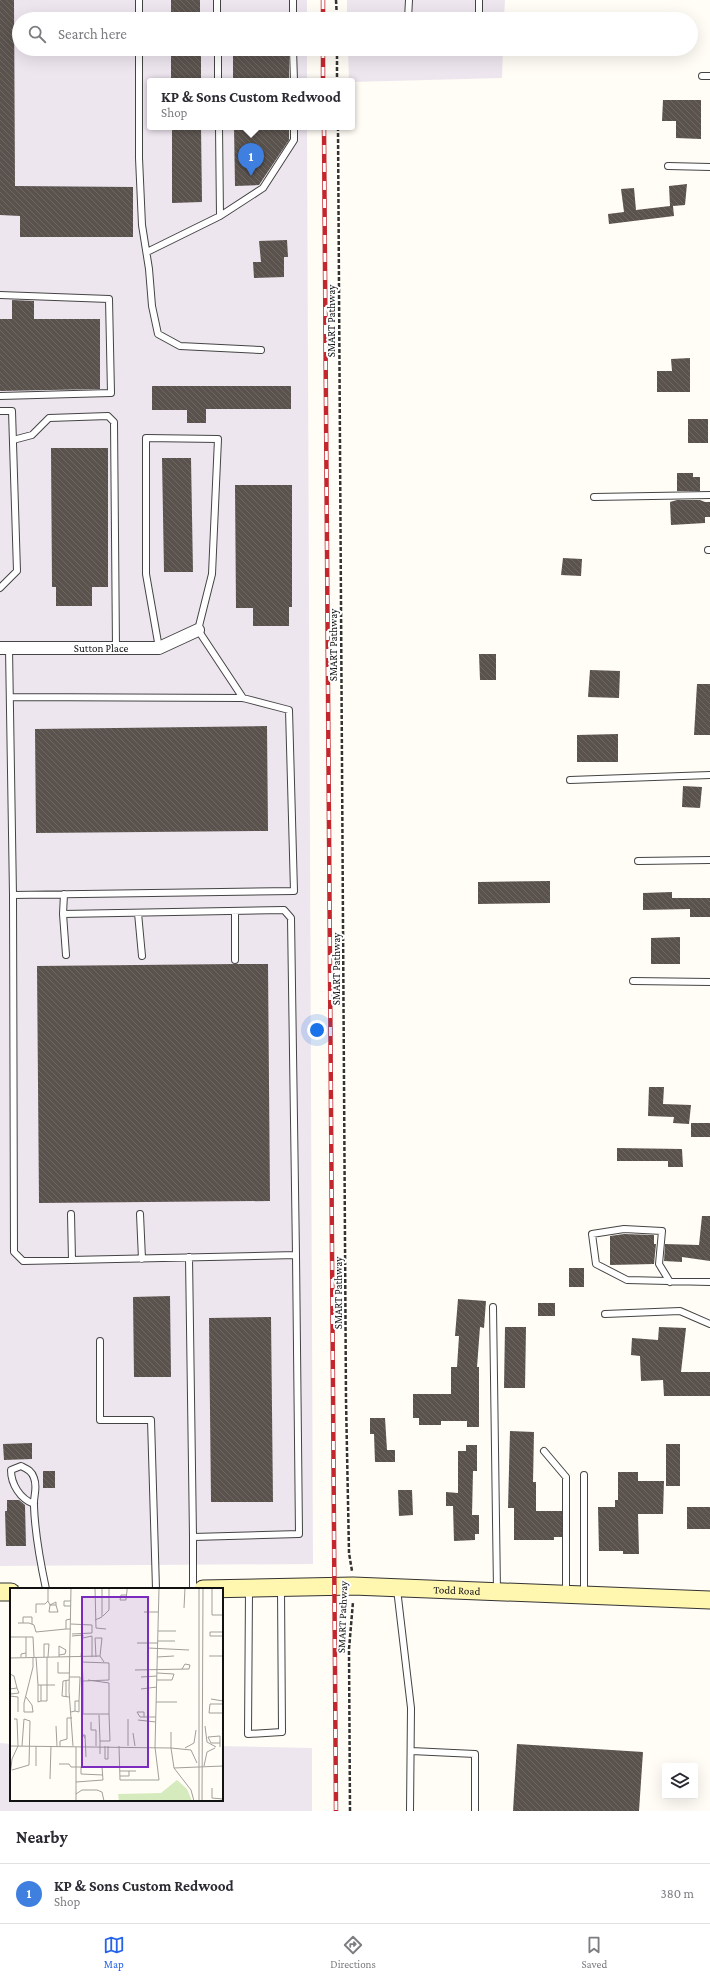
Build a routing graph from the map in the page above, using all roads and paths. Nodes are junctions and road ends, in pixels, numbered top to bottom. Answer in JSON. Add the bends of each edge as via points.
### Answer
{"nodes":[{"id":1,"x":139,"y":0,"type":"edge"},
{"id":2,"x":217,"y":0,"type":"edge"},
{"id":3,"x":293,"y":0,"type":"edge"},
{"id":4,"x":336,"y":0,"type":"edge"},
{"id":5,"x":409,"y":0,"type":"edge"},
{"id":6,"x":479,"y":0,"type":"edge"},
{"id":7,"x":139,"y":12,"type":"edge"},
{"id":8,"x":217,"y":12,"type":"edge"},
{"id":9,"x":293,"y":12,"type":"edge"},
{"id":10,"x":337,"y":12,"type":"edge"},
{"id":11,"x":408,"y":12,"type":"edge"},
{"id":12,"x":479,"y":12,"type":"edge"},
{"id":13,"x":139,"y":56,"type":"edge"},
{"id":14,"x":218,"y":56,"type":"edge"},
{"id":15,"x":294,"y":56,"type":"edge"},
{"id":16,"x":337,"y":56,"type":"edge"},
{"id":17,"x":702,"y":76,"type":"dead end"},
{"id":18,"x":710,"y":76,"type":"edge"},
{"id":19,"x":218,"y":78,"type":"edge"},
{"id":20,"x":294,"y":78,"type":"edge"},
{"id":21,"x":337,"y":78,"type":"edge"},
{"id":22,"x":219,"y":130,"type":"edge"},
{"id":23,"x":294,"y":130,"type":"edge"},
{"id":24,"x":338,"y":130,"type":"edge"},
{"id":25,"x":668,"y":166,"type":"dead end"},
{"id":26,"x":710,"y":166,"type":"edge"},
{"id":27,"x":220,"y":216,"type":"junction"},
{"id":28,"x":147,"y":252,"type":"junction"},
{"id":29,"x":0,"y":295,"type":"edge"},
{"id":30,"x":261,"y":350,"type":"dead end"},
{"id":31,"x":0,"y":396,"type":"edge"},
{"id":32,"x":0,"y":411,"type":"edge"},
{"id":33,"x":13,"y":440,"type":"junction"},
{"id":34,"x":710,"y":495,"type":"edge"},
{"id":35,"x":594,"y":496,"type":"dead end"},
{"id":36,"x":0,"y":588,"type":"edge"},
{"id":37,"x":198,"y":630,"type":"junction"},
{"id":38,"x":4,"y":648,"type":"edge"},
{"id":39,"x":116,"y":648,"type":"junction"},
{"id":40,"x":160,"y":648,"type":"junction"},
{"id":41,"x":10,"y":697,"type":"junction"},
{"id":42,"x":243,"y":698,"type":"junction"},
{"id":43,"x":710,"y":774,"type":"edge"},
{"id":44,"x":570,"y":780,"type":"dead end"},
{"id":45,"x":710,"y":860,"type":"edge"},
{"id":46,"x":638,"y":861,"type":"dead end"},
{"id":47,"x":64,"y":894,"type":"junction"},
{"id":48,"x":14,"y":895,"type":"junction"},
{"id":49,"x":235,"y":912,"type":"junction"},
{"id":50,"x":138,"y":913,"type":"junction"},
{"id":51,"x":64,"y":914,"type":"junction"},
{"id":52,"x":66,"y":955,"type":"dead end"},
{"id":53,"x":142,"y":956,"type":"dead end"},
{"id":54,"x":235,"y":960,"type":"dead end"},
{"id":55,"x":633,"y":981,"type":"dead end"},
{"id":56,"x":710,"y":982,"type":"edge"},
{"id":57,"x":71,"y":1214,"type":"dead end"},
{"id":58,"x":140,"y":1214,"type":"dead end"},
{"id":59,"x":296,"y":1254,"type":"junction"},
{"id":60,"x":189,"y":1257,"type":"junction"},
{"id":61,"x":142,"y":1259,"type":"junction"},
{"id":62,"x":72,"y":1260,"type":"junction"},
{"id":63,"x":670,"y":1282,"type":"junction"},
{"id":64,"x":710,"y":1282,"type":"edge"},
{"id":65,"x":494,"y":1307,"type":"dead end"},
{"id":66,"x":604,"y":1314,"type":"dead end"},
{"id":67,"x":710,"y":1324,"type":"edge"},
{"id":68,"x":100,"y":1341,"type":"dead end"},
{"id":69,"x":544,"y":1451,"type":"dead end"},
{"id":70,"x":584,"y":1475,"type":"dead end"},
{"id":71,"x":34,"y":1504,"type":"junction"},
{"id":72,"x":193,"y":1537,"type":"junction"},
{"id":73,"x":353,"y":1586,"type":"junction"},
{"id":74,"x":281,"y":1587,"type":"junction"},
{"id":75,"x":46,"y":1588,"type":"edge"},
{"id":76,"x":156,"y":1588,"type":"edge"},
{"id":77,"x":193,"y":1588,"type":"edge"},
{"id":78,"x":249,"y":1588,"type":"junction"},
{"id":79,"x":223,"y":1589,"type":"edge"},
{"id":80,"x":397,"y":1589,"type":"junction"},
{"id":81,"x":497,"y":1593,"type":"junction"},
{"id":82,"x":566,"y":1595,"type":"junction"},
{"id":83,"x":584,"y":1596,"type":"junction"},
{"id":84,"x":710,"y":1600,"type":"edge"},
{"id":85,"x":411,"y":1751,"type":"junction"},
{"id":86,"x":350,"y":1811,"type":"edge"},
{"id":87,"x":410,"y":1811,"type":"edge"},
{"id":88,"x":475,"y":1811,"type":"edge"}],
"edges":[{"from":1,"to":7,"type":"lane"},
{"from":2,"to":8,"type":"lane"},
{"from":3,"to":9,"type":"lane"},
{"from":4,"to":10,"type":"path"},
{"from":5,"to":11,"type":"lane"},
{"from":6,"to":12,"type":"lane"},
{"from":13,"to":28,"type":"lane","via":[[139,158],[142,225]]},
{"from":14,"to":19,"type":"lane"},
{"from":15,"to":20,"type":"lane"},
{"from":16,"to":21,"type":"path"},
{"from":17,"to":18,"type":"lane"},
{"from":22,"to":27,"type":"lane"},
{"from":23,"to":27,"type":"lane","via":[[294,140],[263,188]]},
{"from":24,"to":73,"type":"path","name":"SMART Pathway","via":[[346,1400],[349,1553]]},
{"from":25,"to":26,"type":"lane"},
{"from":27,"to":28,"type":"lane"},
{"from":28,"to":30,"type":"lane","via":[[152,306],[158,334],[180,346]]},
{"from":29,"to":31,"type":"lane","via":[[109,299],[111,393]]},
{"from":32,"to":33,"type":"lane","via":[[12,411]]},
{"from":33,"to":36,"type":"lane","via":[[17,571]]},
{"from":33,"to":39,"type":"lane","via":[[32,434],[49,418],[108,416],[114,422]]},
{"from":34,"to":35,"type":"lane"},
{"from":37,"to":40,"type":"street","name":"Sutton Place"},
{"from":37,"to":40,"type":"lane","via":[[212,574],[218,439],[146,438],[146,574]]},
{"from":37,"to":42,"type":"lane"},
{"from":38,"to":39,"type":"street","name":"Sutton Place"},
{"from":38,"to":41,"type":"lane"},
{"from":39,"to":40,"type":"street","name":"Sutton Place"},
{"from":41,"to":42,"type":"lane"},
{"from":41,"to":48,"type":"lane"},
{"from":42,"to":47,"type":"lane","via":[[289,710],[294,891]]},
{"from":43,"to":44,"type":"lane"},
{"from":45,"to":46,"type":"lane"},
{"from":47,"to":48,"type":"lane"},
{"from":47,"to":51,"type":"lane"},
{"from":48,"to":62,"type":"lane","via":[[14,1252],[23,1261]]},
{"from":49,"to":50,"type":"lane"},
{"from":49,"to":54,"type":"lane"},
{"from":49,"to":59,"type":"lane","via":[[284,910],[291,918]]},
{"from":50,"to":51,"type":"lane"},
{"from":50,"to":53,"type":"lane"},
{"from":51,"to":52,"type":"lane"},
{"from":55,"to":56,"type":"lane"},
{"from":57,"to":62,"type":"lane"},
{"from":58,"to":61,"type":"lane"},
{"from":59,"to":60,"type":"lane"},
{"from":59,"to":72,"type":"lane","via":[[299,1534]]},
{"from":60,"to":61,"type":"lane"},
{"from":60,"to":72,"type":"lane"},
{"from":61,"to":62,"type":"lane"},
{"from":63,"to":63,"type":"lane","via":[[627,1280],[596,1264],[592,1234],[624,1229],[662,1231],[659,1264]]},
{"from":63,"to":64,"type":"lane"},
{"from":65,"to":81,"type":"lane"},
{"from":66,"to":67,"type":"lane","via":[[680,1311]]},
{"from":68,"to":76,"type":"lane","via":[[100,1420],[151,1420]]},
{"from":69,"to":82,"type":"lane","via":[[566,1477]]},
{"from":70,"to":83,"type":"lane"},
{"from":71,"to":71,"type":"lane","via":[[36,1489],[30,1470],[21,1466],[11,1470],[11,1478],[16,1488],[27,1501]]},
{"from":71,"to":75,"type":"lane","via":[[38,1556]]},
{"from":72,"to":77,"type":"lane"},
{"from":73,"to":74,"type":"main road","name":"Todd Road"},
{"from":73,"to":80,"type":"main road","name":"Todd Road"},
{"from":73,"to":86,"type":"path","name":"SMART Pathway","via":[[349,1649]]},
{"from":74,"to":78,"type":"main road","name":"Todd Road"},
{"from":74,"to":78,"type":"lane","via":[[282,1732],[248,1734]]},
{"from":78,"to":79,"type":"main road","name":"Todd Road"},
{"from":80,"to":81,"type":"main road","name":"Todd Road"},
{"from":80,"to":85,"type":"lane","via":[[411,1708]]},
{"from":81,"to":82,"type":"main road","name":"Todd Road"},
{"from":82,"to":83,"type":"main road","name":"Todd Road"},
{"from":83,"to":84,"type":"main road","name":"Todd Road"},
{"from":85,"to":87,"type":"lane"},
{"from":85,"to":88,"type":"lane","via":[[475,1754]]}]}
